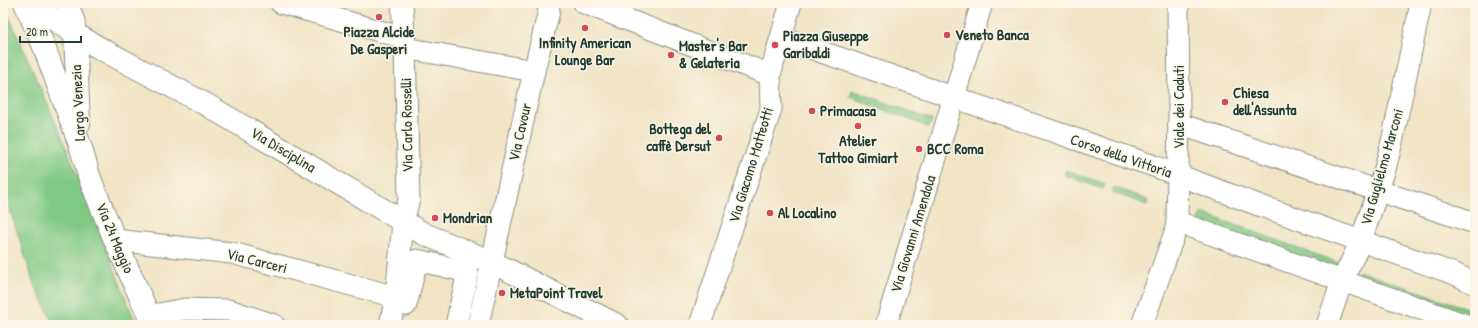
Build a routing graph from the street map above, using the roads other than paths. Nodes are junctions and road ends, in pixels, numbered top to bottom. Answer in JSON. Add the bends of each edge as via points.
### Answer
{"nodes":[{"id":1,"x":25,"y":3,"type":"edge"},
{"id":2,"x":34,"y":3,"type":"edge"},
{"id":3,"x":67,"y":3,"type":"edge"},
{"id":4,"x":281,"y":3,"type":"edge"},
{"id":5,"x":402,"y":3,"type":"edge"},
{"id":6,"x":548,"y":3,"type":"edge"},
{"id":7,"x":584,"y":3,"type":"edge"},
{"id":8,"x":791,"y":3,"type":"edge"},
{"id":9,"x":982,"y":3,"type":"edge"},
{"id":10,"x":1178,"y":3,"type":"edge"},
{"id":11,"x":1421,"y":3,"type":"edge"},
{"id":12,"x":75,"y":34,"type":"junction"},
{"id":13,"x":781,"y":38,"type":"junction"},
{"id":14,"x":405,"y":43,"type":"junction"},
{"id":15,"x":534,"y":71,"type":"junction"},
{"id":16,"x":770,"y":75,"type":"junction"},
{"id":17,"x":954,"y":98,"type":"junction"},
{"id":18,"x":1179,"y":124,"type":"junction"},
{"id":19,"x":81,"y":148,"type":"junction"},
{"id":20,"x":1178,"y":175,"type":"junction"},
{"id":21,"x":1378,"y":191,"type":"junction"},
{"id":22,"x":403,"y":222,"type":"junction"},
{"id":23,"x":1177,"y":222,"type":"junction"},
{"id":24,"x":1475,"y":223,"type":"edge"},
{"id":25,"x":115,"y":240,"type":"junction"},
{"id":26,"x":1361,"y":241,"type":"junction"},
{"id":27,"x":492,"y":262,"type":"junction"},
{"id":28,"x":1470,"y":278,"type":"edge"},
{"id":29,"x":1342,"y":281,"type":"junction"},
{"id":30,"x":396,"y":297,"type":"junction"},
{"id":31,"x":151,"y":320,"type":"edge"},
{"id":32,"x":274,"y":325,"type":"edge"},
{"id":33,"x":390,"y":325,"type":"edge"},
{"id":34,"x":402,"y":325,"type":"edge"},
{"id":35,"x":456,"y":325,"type":"edge"},
{"id":36,"x":478,"y":325,"type":"edge"},
{"id":37,"x":618,"y":325,"type":"edge"},
{"id":38,"x":700,"y":325,"type":"edge"},
{"id":39,"x":886,"y":325,"type":"edge"},
{"id":40,"x":1142,"y":325,"type":"edge"},
{"id":41,"x":1327,"y":325,"type":"edge"},
{"id":42,"x":1466,"y":325,"type":"edge"}],
"edges":[{"from":1,"to":19,"type":"street","name":"Largo Venezia"},
{"from":2,"to":12,"type":"street","name":"Via Disciplina"},
{"from":3,"to":12,"type":"street","name":"Largo Venezia","via":[[74,21]]},
{"from":4,"to":14,"type":"street"},
{"from":5,"to":14,"type":"street","name":"Via Carlo Rosselli"},
{"from":6,"to":15,"type":"street","name":"Via Cavour","via":[[549,11]]},
{"from":7,"to":16,"type":"street"},
{"from":8,"to":13,"type":"street","name":"Via Giacomo Matteotti"},
{"from":9,"to":17,"type":"street","name":"Via Giovanni Amendola"},
{"from":10,"to":18,"type":"street","name":"Viale dei Caduti"},
{"from":11,"to":21,"type":"street","name":"Via Guglielmo Marconi","via":[[1392,142]]},
{"from":12,"to":19,"type":"street","name":"Largo Venezia"},
{"from":12,"to":22,"type":"street","name":"Via Disciplina","via":[[207,105]]},
{"from":13,"to":16,"type":"street","name":"Via Giacomo Matteotti"},
{"from":13,"to":17,"type":"street","name":"Corso della Vittoria"},
{"from":14,"to":15,"type":"street"},
{"from":14,"to":22,"type":"street","name":"Via Carlo Rosselli","via":[[409,199]]},
{"from":15,"to":27,"type":"street","name":"Via Cavour"},
{"from":16,"to":38,"type":"street","name":"Via Giacomo Matteotti","via":[[771,109]]},
{"from":17,"to":20,"type":"street","name":"Corso della Vittoria"},
{"from":17,"to":39,"type":"street","name":"Via Giovanni Amendola"},
{"from":18,"to":20,"type":"street","name":"Viale dei Caduti"},
{"from":18,"to":21,"type":"street"},
{"from":19,"to":25,"type":"street","name":"Via 24 Maggio","via":[[90,179]]},
{"from":20,"to":23,"type":"street","name":"Viale dei Caduti"},
{"from":20,"to":26,"type":"street","name":"Corso della Vittoria"},
{"from":21,"to":24,"type":"street"},
{"from":21,"to":26,"type":"street","name":"Via Guglielmo Marconi"},
{"from":22,"to":27,"type":"street","name":"Via Disciplina","via":[[439,241]]},
{"from":22,"to":30,"type":"street"},
{"from":23,"to":29,"type":"street"},
{"from":23,"to":40,"type":"street","name":"Viale dei Caduti"},
{"from":25,"to":30,"type":"street","name":"Via Carceri","via":[[232,253]]},
{"from":25,"to":31,"type":"street","name":"Via 24 Maggio"},
{"from":26,"to":28,"type":"street","name":"Corso della Vittoria"},
{"from":26,"to":29,"type":"street","name":"Via Guglielmo Marconi"},
{"from":27,"to":36,"type":"street","name":"Via Cavour"},
{"from":27,"to":37,"type":"street","name":"Via Disciplina"},
{"from":29,"to":41,"type":"street","name":"Via Guglielmo Marconi"},
{"from":29,"to":42,"type":"street"},
{"from":30,"to":33,"type":"street"},
{"from":31,"to":32,"type":"street","via":[[185,309],[229,310]]},
{"from":34,"to":35,"type":"street","via":[[416,260],[468,272]]}]}
